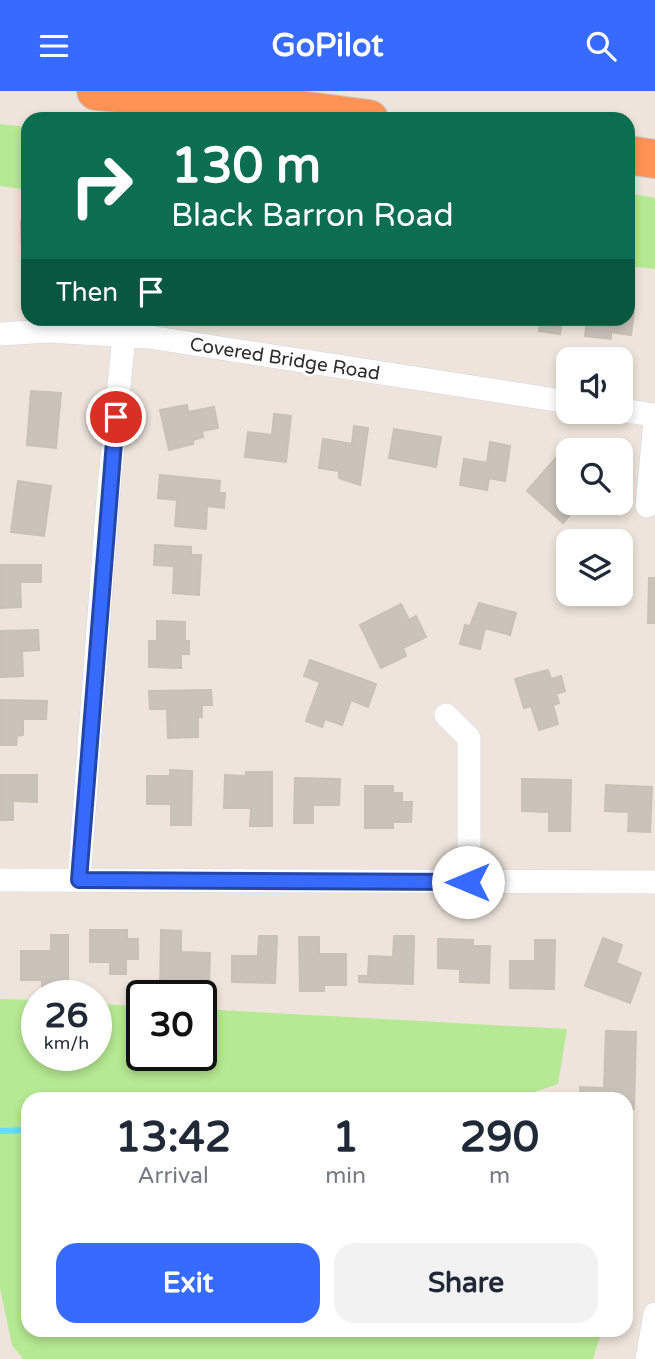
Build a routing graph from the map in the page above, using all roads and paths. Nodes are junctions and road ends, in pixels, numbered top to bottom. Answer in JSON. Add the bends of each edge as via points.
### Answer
{"nodes":[{"id":1,"x":96,"y":91,"type":"edge"},
{"id":2,"x":316,"y":112,"type":"edge"},
{"id":3,"x":635,"y":156,"type":"edge"},
{"id":4,"x":655,"y":159,"type":"edge"},
{"id":5,"x":0,"y":334,"type":"edge"},
{"id":6,"x":124,"y":336,"type":"junction"},
{"id":7,"x":556,"y":400,"type":"edge"},
{"id":8,"x":633,"y":412,"type":"edge"},
{"id":9,"x":655,"y":415,"type":"edge"},
{"id":10,"x":655,"y":421,"type":"edge"},
{"id":11,"x":647,"y":506,"type":"dead end"},
{"id":12,"x":446,"y":715,"type":"dead end"},
{"id":13,"x":0,"y":880,"type":"edge"},
{"id":14,"x":79,"y":880,"type":"junction"},
{"id":15,"x":468,"y":882,"type":"junction"},
{"id":16,"x":655,"y":882,"type":"edge"},
{"id":17,"x":655,"y":1314,"type":"edge"},
{"id":18,"x":647,"y":1359,"type":"edge"}],
"edges":[{"from":1,"to":2,"type":"highway"},
{"from":3,"to":4,"type":"highway"},
{"from":5,"to":6,"type":"street","name":"Covered Bridge Road","via":[[49,331]]},
{"from":6,"to":7,"type":"street","name":"Covered Bridge Road"},
{"from":6,"to":14,"type":"street"},
{"from":8,"to":9,"type":"street"},
{"from":10,"to":11,"type":"street"},
{"from":12,"to":15,"type":"street","via":[[469,738]]},
{"from":13,"to":14,"type":"street"},
{"from":14,"to":15,"type":"street"},
{"from":15,"to":16,"type":"street"},
{"from":17,"to":18,"type":"street"}]}
